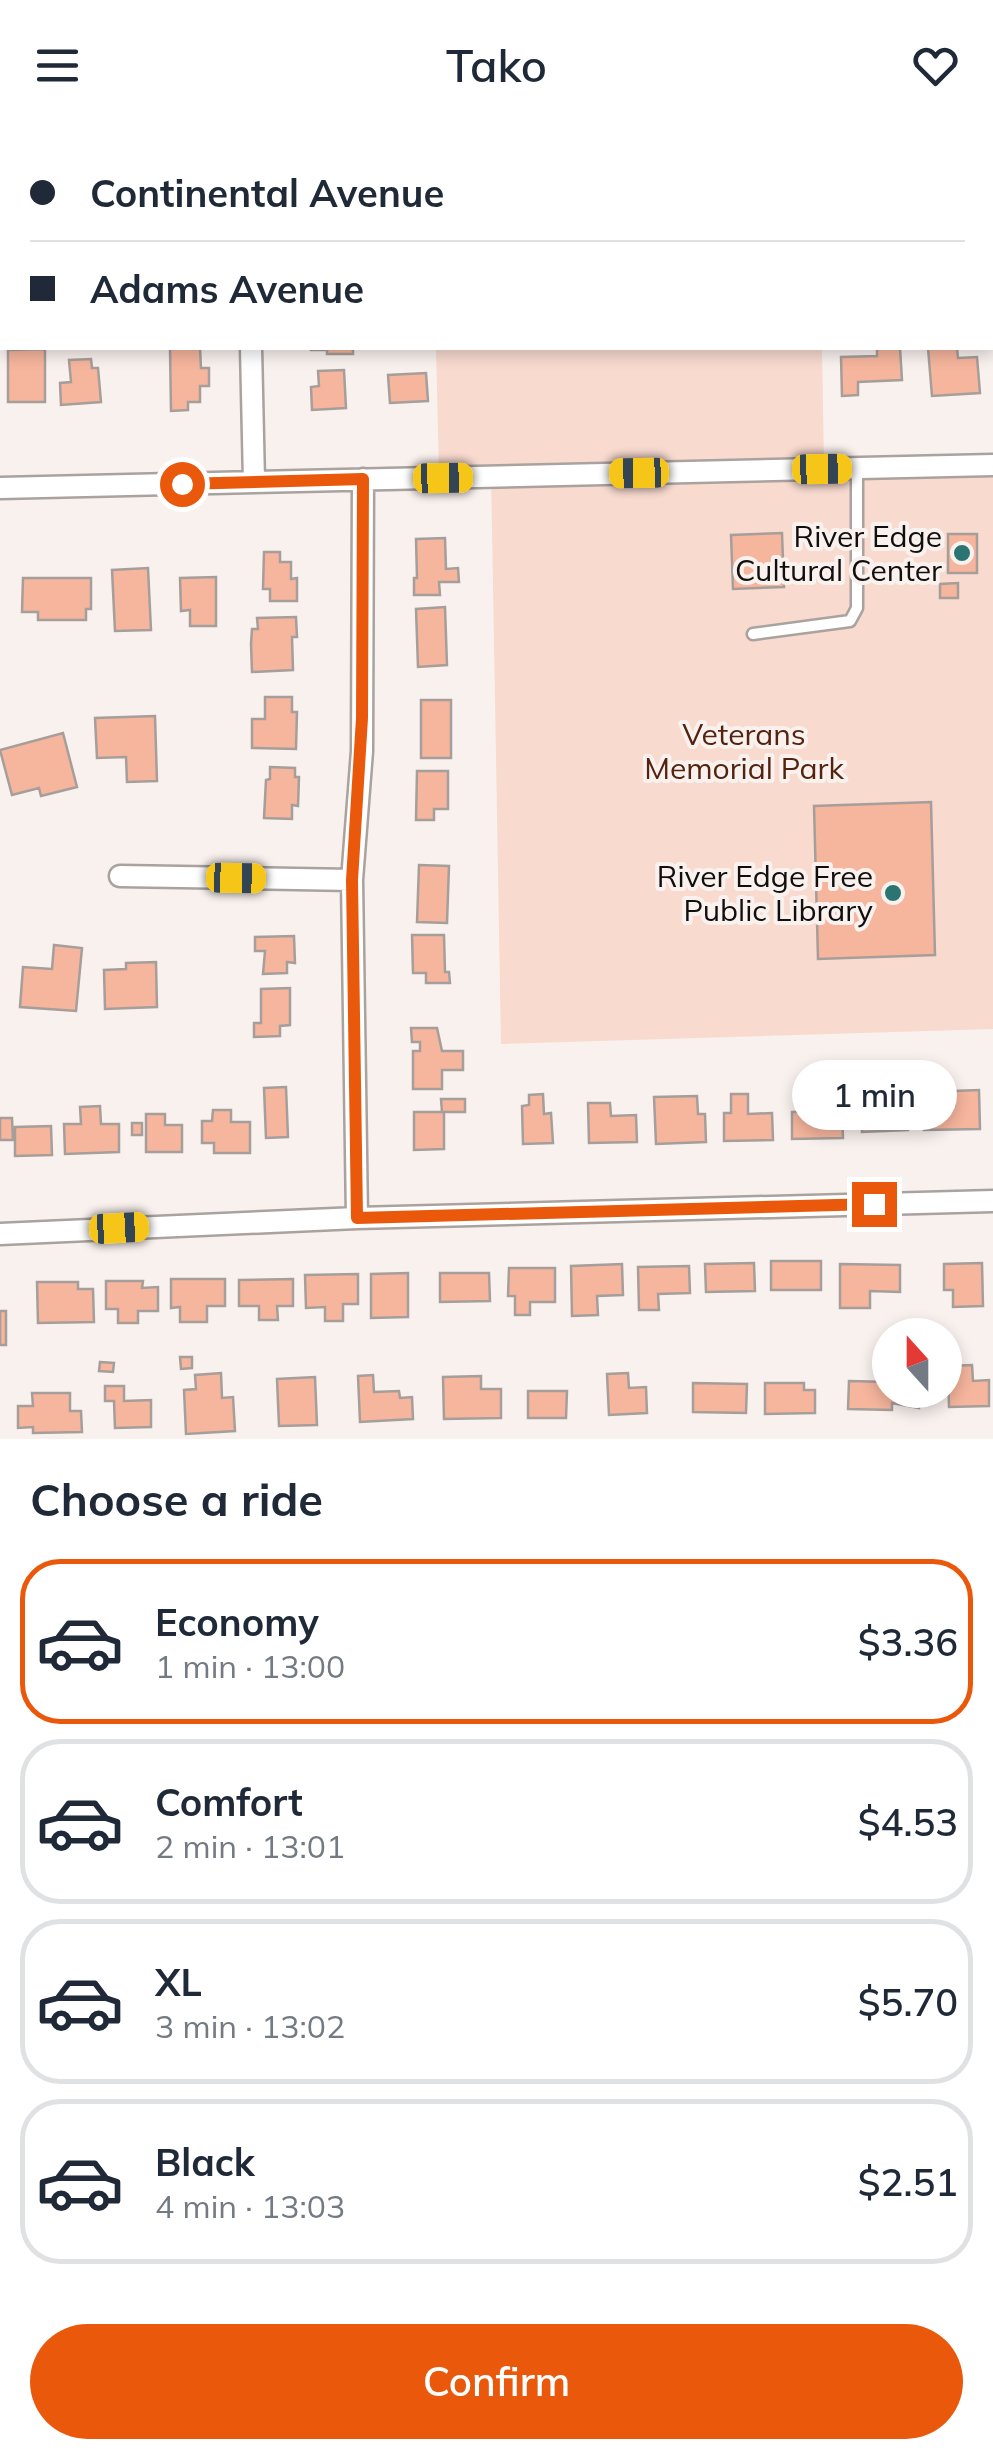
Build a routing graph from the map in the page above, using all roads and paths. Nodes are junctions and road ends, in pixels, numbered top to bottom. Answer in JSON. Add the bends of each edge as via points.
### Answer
{"nodes":[{"id":1,"x":251,"y":350,"type":"edge"},
{"id":2,"x":993,"y":465,"type":"edge"},
{"id":3,"x":857,"y":468,"type":"junction"},
{"id":4,"x":363,"y":479,"type":"junction"},
{"id":5,"x":254,"y":482,"type":"junction"},
{"id":6,"x":0,"y":488,"type":"edge"},
{"id":7,"x":753,"y":634,"type":"dead end"},
{"id":8,"x":120,"y":876,"type":"dead end"},
{"id":9,"x":352,"y":880,"type":"junction"},
{"id":10,"x":993,"y":1201,"type":"edge"},
{"id":11,"x":357,"y":1218,"type":"junction"},
{"id":12,"x":0,"y":1234,"type":"edge"}],
"edges":[{"from":1,"to":5,"type":"street"},
{"from":2,"to":3,"type":"street"},
{"from":3,"to":4,"type":"street"},
{"from":3,"to":7,"type":"lane","via":[[857,608],[850,621]]},
{"from":4,"to":5,"type":"street"},
{"from":4,"to":9,"type":"street","via":[[362,718]]},
{"from":5,"to":6,"type":"street"},
{"from":8,"to":9,"type":"street"},
{"from":9,"to":11,"type":"street"},
{"from":10,"to":11,"type":"street"},
{"from":11,"to":12,"type":"street"}]}
